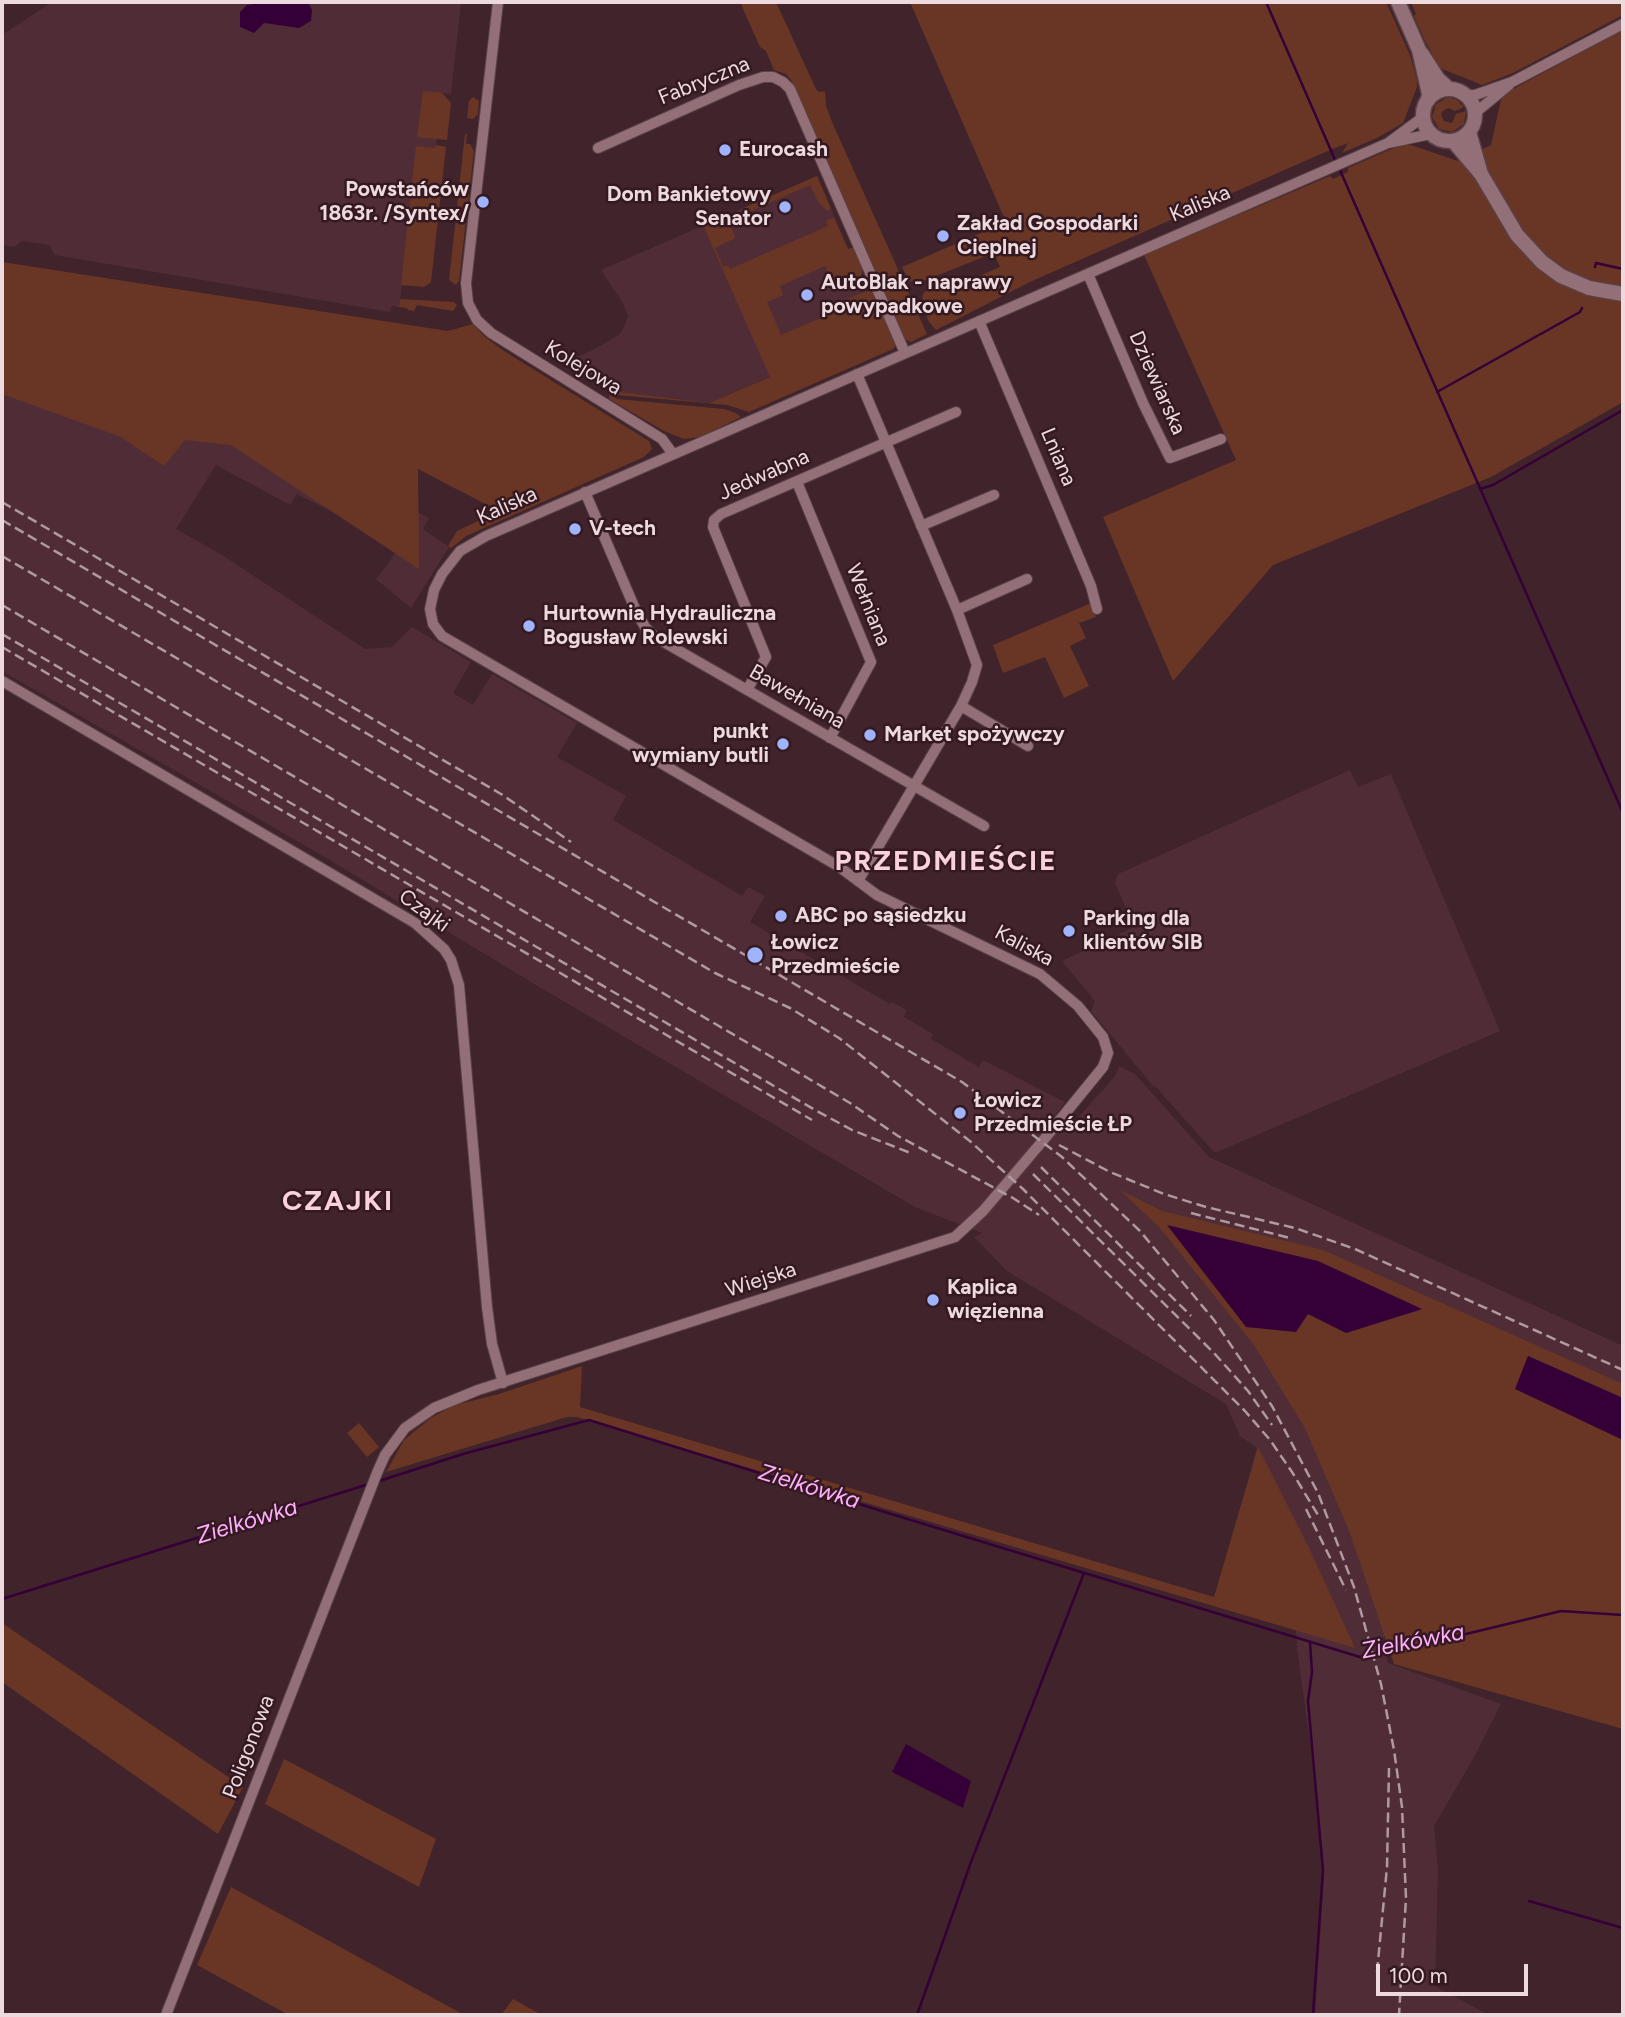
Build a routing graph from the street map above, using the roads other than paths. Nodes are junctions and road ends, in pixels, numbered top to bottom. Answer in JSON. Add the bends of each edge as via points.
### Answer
{"nodes":[{"id":1,"x":498,"y":2,"type":"edge"},
{"id":2,"x":1398,"y":2,"type":"edge"},
{"id":3,"x":1623,"y":24,"type":"edge"},
{"id":4,"x":1419,"y":50,"type":"junction"},
{"id":5,"x":1512,"y":82,"type":"junction"},
{"id":6,"x":1449,"y":89,"type":"junction"},
{"id":7,"x":1465,"y":95,"type":"junction"},
{"id":8,"x":1428,"y":100,"type":"junction"},
{"id":9,"x":1475,"y":113,"type":"junction"},
{"id":10,"x":1423,"y":117,"type":"junction"},
{"id":11,"x":1469,"y":132,"type":"junction"},
{"id":12,"x":1431,"y":134,"type":"junction"},
{"id":13,"x":1453,"y":141,"type":"junction"},
{"id":14,"x":1388,"y":143,"type":"junction"},
{"id":15,"x":598,"y":148,"type":"dead end"},
{"id":16,"x":1481,"y":174,"type":"junction"},
{"id":17,"x":1088,"y":274,"type":"junction"},
{"id":18,"x":1623,"y":294,"type":"edge"},
{"id":19,"x":979,"y":321,"type":"junction"},
{"id":20,"x":905,"y":353,"type":"junction"},
{"id":21,"x":857,"y":374,"type":"junction"},
{"id":22,"x":956,"y":412,"type":"dead end"},
{"id":23,"x":1221,"y":439,"type":"dead end"},
{"id":24,"x":886,"y":442,"type":"junction"},
{"id":25,"x":673,"y":454,"type":"junction"},
{"id":26,"x":797,"y":482,"type":"junction"},
{"id":27,"x":585,"y":492,"type":"junction"},
{"id":28,"x":994,"y":495,"type":"dead end"},
{"id":29,"x":921,"y":526,"type":"junction"},
{"id":30,"x":1027,"y":579,"type":"dead end"},
{"id":31,"x":1097,"y":609,"type":"dead end"},
{"id":32,"x":957,"y":610,"type":"junction"},
{"id":33,"x":2,"y":681,"type":"edge"},
{"id":34,"x":747,"y":690,"type":"junction"},
{"id":35,"x":961,"y":706,"type":"junction"},
{"id":36,"x":830,"y":738,"type":"junction"},
{"id":37,"x":1028,"y":746,"type":"dead end"},
{"id":38,"x":914,"y":786,"type":"junction"},
{"id":39,"x":984,"y":826,"type":"dead end"},
{"id":40,"x":858,"y":881,"type":"junction"},
{"id":41,"x":1108,"y":1053,"type":"joint"},
{"id":42,"x":503,"y":1383,"type":"junction"},
{"id":43,"x":377,"y":1473,"type":"joint"},
{"id":44,"x":166,"y":2015,"type":"edge"}],
"edges":[{"from":1,"to":25,"type":"street","name":"Kolejowa","via":[[466,283],[468,303],[491,333],[662,439]]},
{"from":2,"to":4,"type":"street"},
{"from":3,"to":5,"type":"street"},
{"from":4,"to":6,"type":"street"},
{"from":4,"to":8,"type":"street"},
{"from":5,"to":7,"type":"street"},
{"from":5,"to":9,"type":"street"},
{"from":6,"to":7,"type":"street"},
{"from":6,"to":8,"type":"street"},
{"from":7,"to":9,"type":"street"},
{"from":8,"to":10,"type":"street"},
{"from":9,"to":11,"type":"street"},
{"from":10,"to":12,"type":"street"},
{"from":10,"to":14,"type":"street","name":"Kaliska"},
{"from":11,"to":13,"type":"street"},
{"from":11,"to":16,"type":"street"},
{"from":12,"to":13,"type":"street"},
{"from":12,"to":14,"type":"street","name":"Kaliska"},
{"from":13,"to":16,"type":"street"},
{"from":14,"to":17,"type":"street","name":"Kaliska"},
{"from":15,"to":20,"type":"street","name":"Fabryczna","via":[[763,76],[783,82],[790,89]]},
{"from":16,"to":18,"type":"street","via":[[1517,235],[1542,262],[1589,289]]},
{"from":17,"to":19,"type":"street","name":"Kaliska"},
{"from":17,"to":23,"type":"street","name":"Dziewiarska","via":[[1171,458]]},
{"from":19,"to":20,"type":"street","name":"Kaliska"},
{"from":19,"to":31,"type":"street","name":"Lniana"},
{"from":20,"to":21,"type":"street","name":"Kaliska"},
{"from":21,"to":24,"type":"street"},
{"from":21,"to":25,"type":"street","name":"Kaliska"},
{"from":22,"to":24,"type":"street","name":"Jedwabna"},
{"from":24,"to":26,"type":"street","name":"Jedwabna"},
{"from":24,"to":29,"type":"street"},
{"from":25,"to":27,"type":"street","name":"Kaliska"},
{"from":26,"to":34,"type":"street","name":"Jedwabna","via":[[714,520],[766,657]]},
{"from":26,"to":36,"type":"street","name":"Wełniana","via":[[871,662]]},
{"from":27,"to":34,"type":"street","name":"Bawełniana","via":[[645,627]]},
{"from":27,"to":40,"type":"street","name":"Kaliska","via":[[460,551],[442,574],[430,602],[437,630]]},
{"from":28,"to":29,"type":"street"},
{"from":29,"to":32,"type":"street"},
{"from":30,"to":32,"type":"street"},
{"from":32,"to":35,"type":"street","via":[[977,665]]},
{"from":33,"to":42,"type":"street","name":"Czajki","via":[[415,923],[444,949],[459,985],[487,1307]]},
{"from":34,"to":36,"type":"street","name":"Bawełniana"},
{"from":35,"to":37,"type":"street"},
{"from":35,"to":38,"type":"street"},
{"from":36,"to":38,"type":"street","name":"Bawełniana"},
{"from":38,"to":39,"type":"street","name":"Bawełniana"},
{"from":38,"to":40,"type":"street"},
{"from":40,"to":41,"type":"street","name":"Kaliska","via":[[1059,987],[1103,1037]]},
{"from":41,"to":42,"type":"street","name":"Wiejska","via":[[1103,1067],[1046,1137],[955,1237]]},
{"from":42,"to":43,"type":"street","name":"Wiejska","via":[[444,1403],[410,1424],[384,1455]]},
{"from":43,"to":44,"type":"street","name":"Poligonowa"}]}
